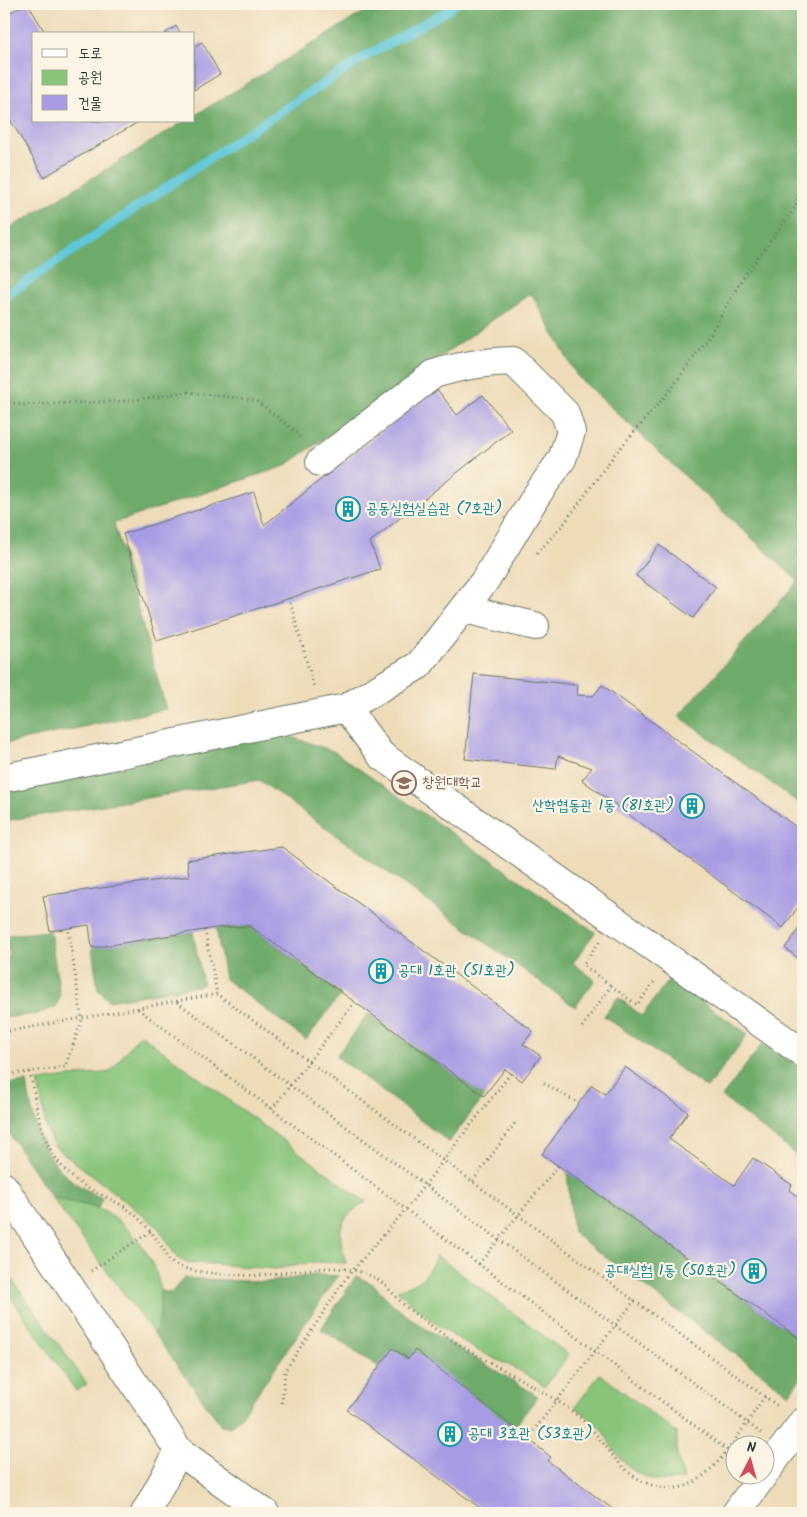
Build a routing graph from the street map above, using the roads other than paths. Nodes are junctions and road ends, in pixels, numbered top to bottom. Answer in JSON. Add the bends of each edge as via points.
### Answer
{"nodes":[{"id":1,"x":320,"y":462,"type":"road end"},
{"id":2,"x":464,"y":609,"type":"junction"},
{"id":3,"x":535,"y":626,"type":"dead end"},
{"id":4,"x":333,"y":710,"type":"junction"},
{"id":5,"x":4,"y":778,"type":"edge"},
{"id":6,"x":803,"y":1053,"type":"edge"},
{"id":7,"x":4,"y":1187,"type":"edge"},
{"id":8,"x":803,"y":1422,"type":"edge"},
{"id":9,"x":180,"y":1451,"type":"junction"},
{"id":10,"x":774,"y":1461,"type":"edge"},
{"id":11,"x":757,"y":1484,"type":"edge"},
{"id":12,"x":145,"y":1513,"type":"edge"},
{"id":13,"x":264,"y":1513,"type":"edge"},
{"id":14,"x":736,"y":1513,"type":"edge"}],
"edges":[{"from":1,"to":2,"type":"street","via":[[434,374],[480,362],[513,361],[565,413],[571,432],[562,459]]},
{"from":2,"to":3,"type":"street"},
{"from":2,"to":4,"type":"street","via":[[419,665]]},
{"from":4,"to":5,"type":"street"},
{"from":4,"to":6,"type":"street","via":[[381,755]]},
{"from":7,"to":9,"type":"street"},
{"from":8,"to":10,"type":"street"},
{"from":9,"to":12,"type":"street"},
{"from":9,"to":13,"type":"street"},
{"from":11,"to":14,"type":"street"}]}
